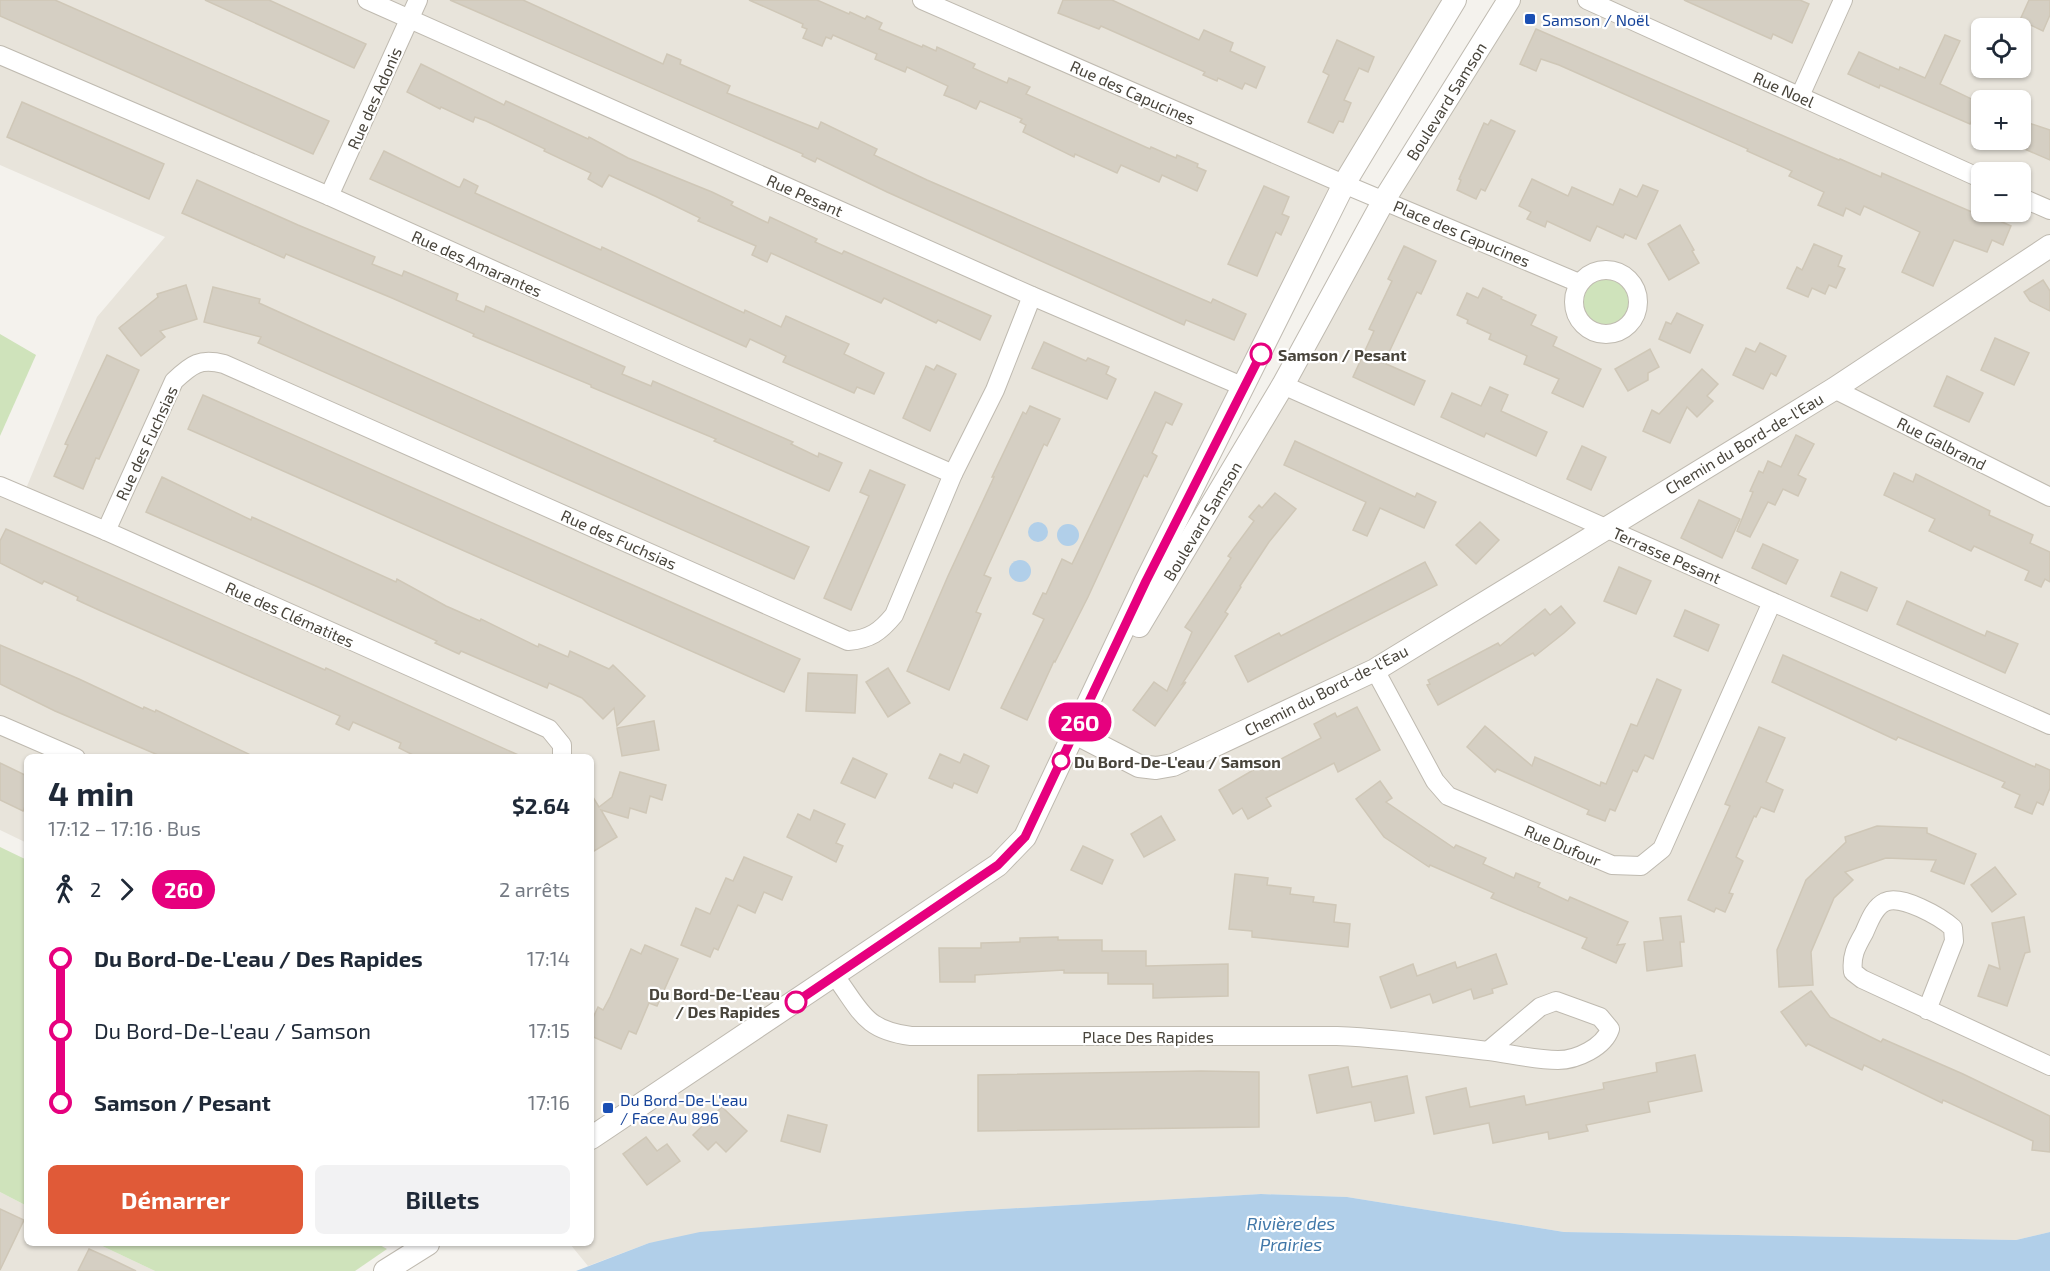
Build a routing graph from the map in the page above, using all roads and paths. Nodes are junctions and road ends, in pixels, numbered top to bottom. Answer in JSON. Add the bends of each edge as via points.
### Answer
{"nodes":[{"id":1,"x":367,"y":0,"type":"edge"},
{"id":2,"x":418,"y":0,"type":"edge"},
{"id":3,"x":922,"y":0,"type":"edge"},
{"id":4,"x":1455,"y":0,"type":"edge"},
{"id":5,"x":1509,"y":0,"type":"edge"},
{"id":6,"x":1587,"y":0,"type":"edge"},
{"id":7,"x":1843,"y":0,"type":"edge"},
{"id":8,"x":410,"y":19,"type":"junction"},
{"id":9,"x":0,"y":55,"type":"edge"},
{"id":10,"x":1800,"y":96,"type":"junction"},
{"id":11,"x":1971,"y":174,"type":"edge"},
{"id":12,"x":1344,"y":184,"type":"junction"},
{"id":13,"x":329,"y":196,"type":"junction"},
{"id":14,"x":1384,"y":200,"type":"junction"},
{"id":15,"x":2031,"y":202,"type":"edge"},
{"id":16,"x":2050,"y":210,"type":"edge"},
{"id":17,"x":2050,"y":246,"type":"edge"},
{"id":18,"x":1579,"y":283,"type":"dead end"},
{"id":19,"x":1032,"y":296,"type":"junction"},
{"id":20,"x":1283,"y":386,"type":"junction"},
{"id":21,"x":1244,"y":387,"type":"junction"},
{"id":22,"x":1833,"y":389,"type":"junction"},
{"id":23,"x":953,"y":474,"type":"junction"},
{"id":24,"x":0,"y":486,"type":"edge"},
{"id":25,"x":2050,"y":497,"type":"edge"},
{"id":26,"x":1605,"y":528,"type":"junction"},
{"id":27,"x":106,"y":531,"type":"junction"},
{"id":28,"x":1772,"y":602,"type":"junction"},
{"id":29,"x":1375,"y":670,"type":"junction"},
{"id":30,"x":0,"y":725,"type":"edge"},
{"id":31,"x":2050,"y":725,"type":"edge"},
{"id":32,"x":1075,"y":733,"type":"junction"},
{"id":33,"x":67,"y":754,"type":"edge"},
{"id":34,"x":562,"y":754,"type":"edge"},
{"id":35,"x":835,"y":976,"type":"junction"},
{"id":36,"x":1927,"y":1010,"type":"junction"},
{"id":37,"x":1488,"y":1051,"type":"junction"},
{"id":38,"x":2050,"y":1065,"type":"edge"},
{"id":39,"x":594,"y":1136,"type":"edge"},
{"id":40,"x":425,"y":1246,"type":"edge"},
{"id":41,"x":385,"y":1271,"type":"edge"}],
"edges":[{"from":1,"to":8,"type":"street","name":"Rue Pesant"},
{"from":2,"to":8,"type":"street","name":"Rue des Adonis"},
{"from":3,"to":12,"type":"street","name":"Rue des Capucines"},
{"from":4,"to":12,"type":"street","name":"Boulevard Samson"},
{"from":5,"to":14,"type":"street","name":"Boulevard Samson"},
{"from":6,"to":10,"type":"street","name":"Rue Noel"},
{"from":7,"to":10,"type":"street"},
{"from":8,"to":13,"type":"street","name":"Rue des Adonis"},
{"from":8,"to":19,"type":"street","name":"Rue Pesant"},
{"from":9,"to":13,"type":"street","name":"Rue des Amarantes"},
{"from":10,"to":11,"type":"street","name":"Rue Noel"},
{"from":12,"to":14,"type":"street","name":"Place des Capucines"},
{"from":12,"to":21,"type":"street","name":"Boulevard Samson"},
{"from":13,"to":23,"type":"street","name":"Rue des Amarantes"},
{"from":14,"to":18,"type":"street","name":"Place des Capucines"},
{"from":14,"to":20,"type":"street","name":"Boulevard Samson"},
{"from":15,"to":16,"type":"street"},
{"from":17,"to":22,"type":"street","name":"Chemin du Bord-de-l'Eau"},
{"from":19,"to":21,"type":"street","name":"Rue Pesant"},
{"from":19,"to":23,"type":"street","name":"Rue des Fuchsias","via":[[995,390]]},
{"from":20,"to":26,"type":"street","name":"Terrasse Pesant"},
{"from":20,"to":32,"type":"street","name":"Boulevard Samson"},
{"from":21,"to":32,"type":"street","name":"Boulevard Samson"},
{"from":22,"to":25,"type":"street","name":"Rue Galbrand"},
{"from":22,"to":26,"type":"street","name":"Chemin du Bord-de-l'Eau"},
{"from":23,"to":27,"type":"street","name":"Rue des Fuchsias","via":[[894,615],[882,630],[866,640],[848,641],[208,360],[190,366],[174,381]]},
{"from":24,"to":27,"type":"street","name":"Rue des Clématites"},
{"from":26,"to":28,"type":"street","name":"Terrasse Pesant"},
{"from":26,"to":29,"type":"street","name":"Chemin du Bord-de-l'Eau"},
{"from":27,"to":34,"type":"street","name":"Rue des Clématites","via":[[549,729],[562,746]]},
{"from":28,"to":29,"type":"street","name":"Rue Dufour","via":[[1662,849],[1641,866],[1612,865],[1448,796],[1435,781]]},
{"from":28,"to":31,"type":"street","name":"Terrasse Pesant"},
{"from":29,"to":32,"type":"street","name":"Chemin du Bord-de-l'Eau","via":[[1173,765],[1139,766]]},
{"from":30,"to":33,"type":"street"},
{"from":32,"to":35,"type":"street","via":[[1025,837],[998,865]]},
{"from":35,"to":37,"type":"street","name":"Place Des Rapides","via":[[871,1025],[911,1036],[1336,1036]]},
{"from":35,"to":39,"type":"street"},
{"from":36,"to":36,"type":"street","via":[[1853,972],[1852,957],[1884,902],[1897,898],[1953,927],[1954,941]]},
{"from":36,"to":38,"type":"street"},
{"from":37,"to":37,"type":"street","name":"Place Des Rapides","via":[[1559,1060],[1600,1045],[1610,1029],[1600,1017],[1556,1001],[1540,1007]]},
{"from":40,"to":41,"type":"street"}]}
